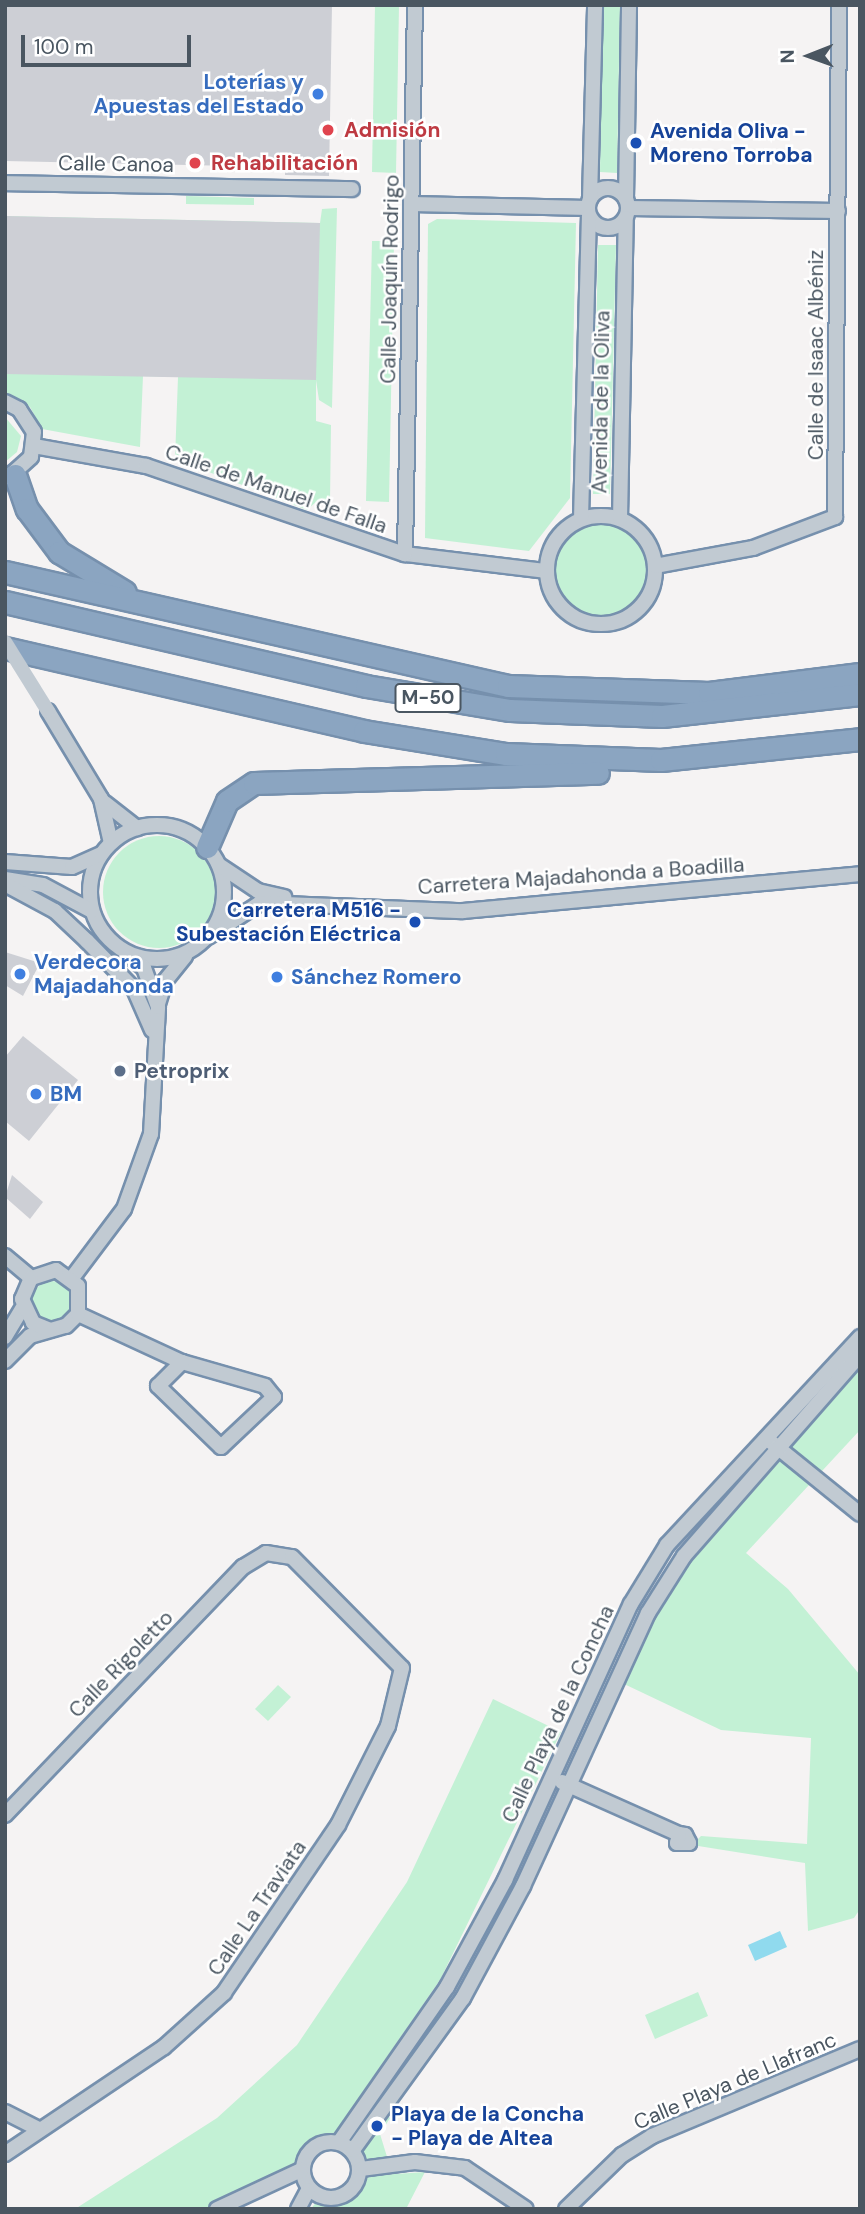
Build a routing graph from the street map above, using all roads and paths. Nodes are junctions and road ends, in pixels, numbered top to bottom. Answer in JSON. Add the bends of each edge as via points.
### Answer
{"nodes":[{"id":1,"x":415,"y":5,"type":"edge"},
{"id":2,"x":595,"y":5,"type":"edge"},
{"id":3,"x":629,"y":5,"type":"edge"},
{"id":4,"x":839,"y":5,"type":"edge"},
{"id":5,"x":5,"y":186,"type":"edge"},
{"id":6,"x":352,"y":192,"type":"dead end"},
{"id":7,"x":412,"y":204,"type":"junction"},
{"id":8,"x":589,"y":208,"type":"junction"},
{"id":9,"x":627,"y":208,"type":"junction"},
{"id":10,"x":838,"y":211,"type":"junction"},
{"id":11,"x":5,"y":402,"type":"edge"},
{"id":12,"x":34,"y":446,"type":"junction"},
{"id":13,"x":10,"y":477,"type":"edge"},
{"id":14,"x":581,"y":519,"type":"junction"},
{"id":15,"x":620,"y":519,"type":"junction"},
{"id":16,"x":405,"y":554,"type":"junction"},
{"id":17,"x":655,"y":566,"type":"junction"},
{"id":18,"x":546,"y":571,"type":"junction"},
{"id":19,"x":5,"y":572,"type":"edge"},
{"id":20,"x":5,"y":602,"type":"edge"},
{"id":21,"x":281,"y":638,"type":"junction"},
{"id":22,"x":5,"y":642,"type":"edge"},
{"id":23,"x":5,"y":648,"type":"edge"},
{"id":24,"x":860,"y":674,"type":"edge"},
{"id":25,"x":860,"y":694,"type":"edge"},
{"id":26,"x":860,"y":739,"type":"edge"},
{"id":27,"x":860,"y":747,"type":"edge"},
{"id":28,"x":101,"y":799,"type":"junction"},
{"id":29,"x":137,"y":828,"type":"junction"},
{"id":30,"x":107,"y":848,"type":"junction"},
{"id":31,"x":213,"y":856,"type":"junction"},
{"id":32,"x":5,"y":862,"type":"edge"},
{"id":33,"x":860,"y":874,"type":"edge"},
{"id":34,"x":5,"y":882,"type":"edge"},
{"id":35,"x":306,"y":903,"type":"junction"},
{"id":36,"x":92,"y":911,"type":"junction"},
{"id":37,"x":208,"y":937,"type":"junction"},
{"id":38,"x":192,"y":951,"type":"junction"},
{"id":39,"x":127,"y":953,"type":"junction"},
{"id":40,"x":158,"y":1007,"type":"junction"},
{"id":41,"x":158,"y":1055,"type":"junction"},
{"id":42,"x":5,"y":1256,"type":"edge"},
{"id":43,"x":31,"y":1278,"type":"junction"},
{"id":44,"x":72,"y":1278,"type":"junction"},
{"id":45,"x":23,"y":1307,"type":"junction"},
{"id":46,"x":78,"y":1314,"type":"junction"},
{"id":47,"x":50,"y":1330,"type":"junction"},
{"id":48,"x":5,"y":1337,"type":"edge"},
{"id":49,"x":860,"y":1337,"type":"edge"},
{"id":50,"x":860,"y":1355,"type":"edge"},
{"id":51,"x":5,"y":1362,"type":"edge"},
{"id":52,"x":182,"y":1362,"type":"junction"},
{"id":53,"x":764,"y":1437,"type":"junction"},
{"id":54,"x":776,"y":1447,"type":"junction"},
{"id":55,"x":860,"y":1514,"type":"edge"},
{"id":56,"x":274,"y":1552,"type":"joint"},
{"id":57,"x":551,"y":1777,"type":"junction"},
{"id":58,"x":569,"y":1784,"type":"junction"},
{"id":59,"x":5,"y":1815,"type":"edge"},
{"id":60,"x":679,"y":1834,"type":"dead end"},
{"id":61,"x":860,"y":2049,"type":"edge"},
{"id":62,"x":5,"y":2112,"type":"edge"},
{"id":63,"x":37,"y":2129,"type":"junction"},
{"id":64,"x":340,"y":2141,"type":"junction"},
{"id":65,"x":353,"y":2150,"type":"junction"},
{"id":66,"x":5,"y":2154,"type":"edge"},
{"id":67,"x":361,"y":2169,"type":"junction"},
{"id":68,"x":302,"y":2170,"type":"junction"},
{"id":69,"x":308,"y":2190,"type":"junction"},
{"id":70,"x":217,"y":2209,"type":"edge"},
{"id":71,"x":298,"y":2209,"type":"edge"},
{"id":72,"x":526,"y":2209,"type":"edge"},
{"id":73,"x":566,"y":2209,"type":"edge"}],
"edges":[{"from":1,"to":7,"type":"street","name":"Calle Joaquín Rodrigo"},
{"from":2,"to":8,"type":"street","name":"Avenida de la Oliva"},
{"from":3,"to":9,"type":"street","name":"Avenida de la Oliva"},
{"from":4,"to":10,"type":"street","name":"Calle de Isaac Albéniz"},
{"from":5,"to":6,"type":"street","name":"Calle Canoa"},
{"from":7,"to":8,"type":"street"},
{"from":7,"to":16,"type":"street","name":"Calle Joaquín Rodrigo"},
{"from":8,"to":9,"type":"street","via":[[608,187]]},
{"from":8,"to":9,"type":"street","via":[[607,229]]},
{"from":8,"to":14,"type":"street","name":"Avenida de la Oliva"},
{"from":9,"to":10,"type":"street"},
{"from":9,"to":15,"type":"street","name":"Avenida de la Oliva"},
{"from":10,"to":17,"type":"street","name":"Calle de Isaac Albéniz","via":[[835,517],[753,548]]},
{"from":11,"to":12,"type":"street","via":[[29,419]]},
{"from":12,"to":13,"type":"street"},
{"from":12,"to":16,"type":"street","name":"Calle de Manuel de Falla","via":[[146,466]]},
{"from":13,"to":21,"type":"highway","via":[[42,533],[79,570],[109,586]]},
{"from":14,"to":15,"type":"street"},
{"from":14,"to":18,"type":"street","via":[[556,540]]},
{"from":15,"to":17,"type":"street","name":"Avenida de la Oliva","via":[[645,538]]},
{"from":16,"to":18,"type":"street","name":"Calle de Manuel de Falla"},
{"from":17,"to":18,"type":"street","via":[[641,606],[603,625],[586,623],[558,604]]},
{"from":19,"to":21,"type":"highway"},
{"from":20,"to":25,"type":"highway","number":"M-50","via":[[366,686],[510,710],[662,716]]},
{"from":21,"to":24,"type":"highway","via":[[445,676],[581,693],[709,693]]},
{"from":22,"to":28,"type":"street","bridge":true},
{"from":23,"to":26,"type":"highway","number":"M-50","via":[[364,731],[506,754],[661,760],[757,755]]},
{"from":27,"to":31,"type":"highway","via":[[663,770],[281,778],[254,783],[227,801]]},
{"from":28,"to":29,"type":"street"},
{"from":28,"to":30,"type":"street"},
{"from":29,"to":30,"type":"street"},
{"from":29,"to":31,"type":"street","via":[[174,827]]},
{"from":30,"to":32,"type":"street","via":[[72,867]]},
{"from":30,"to":36,"type":"street","via":[[90,891]]},
{"from":31,"to":35,"type":"street","name":"Carretera Majadahonda a Boadilla","via":[[258,891]]},
{"from":31,"to":37,"type":"street","via":[[224,902]]},
{"from":33,"to":35,"type":"street","name":"Carretera Majadahonda a Boadilla","via":[[463,911]]},
{"from":34,"to":36,"type":"street","via":[[43,885]]},
{"from":34,"to":41,"type":"street","via":[[55,911],[134,989]]},
{"from":35,"to":37,"type":"street","name":"Carretera Majadahonda a Boadilla","via":[[260,903]]},
{"from":36,"to":39,"type":"street","via":[[111,942]]},
{"from":37,"to":38,"type":"street"},
{"from":38,"to":39,"type":"street","via":[[148,959]]},
{"from":38,"to":40,"type":"street","via":[[172,968]]},
{"from":39,"to":40,"type":"street","via":[[144,968]]},
{"from":40,"to":41,"type":"street"},
{"from":41,"to":44,"type":"street","via":[[144,1166],[124,1209]]},
{"from":42,"to":43,"type":"street"},
{"from":43,"to":44,"type":"street","via":[[47,1270]]},
{"from":43,"to":45,"type":"street"},
{"from":44,"to":46,"type":"street","via":[[81,1295]]},
{"from":45,"to":47,"type":"street","via":[[33,1323]]},
{"from":45,"to":48,"type":"street"},
{"from":46,"to":47,"type":"street"},
{"from":46,"to":52,"type":"street"},
{"from":47,"to":51,"type":"street","via":[[30,1336]]},
{"from":49,"to":53,"type":"street","name":"Calle Playa de la Concha"},
{"from":50,"to":54,"type":"street","name":"Calle Playa de la Concha"},
{"from":52,"to":52,"type":"street","via":[[265,1386],[274,1396],[221,1447],[159,1386]]},
{"from":53,"to":54,"type":"street"},
{"from":53,"to":57,"type":"street","name":"Calle Playa de la Concha","via":[[667,1545],[631,1604]]},
{"from":54,"to":55,"type":"street"},
{"from":54,"to":58,"type":"street","name":"Calle Playa de la Concha","via":[[684,1556],[648,1613]]},
{"from":56,"to":59,"type":"street","name":"Calle Rigoletto","via":[[243,1567]]},
{"from":56,"to":63,"type":"street","name":"Calle La Traviata","via":[[292,1557],[398,1661],[403,1676],[388,1726],[338,1825],[224,1993],[164,2047]]},
{"from":57,"to":58,"type":"street"},
{"from":57,"to":64,"type":"street","name":"Calle Playa de la Concha","via":[[446,1987]]},
{"from":58,"to":60,"type":"street"},
{"from":58,"to":65,"type":"street","name":"Calle Playa de la Concha","via":[[463,1998]]},
{"from":61,"to":73,"type":"street","name":"Calle Playa de Llafranc","via":[[652,2136],[622,2155]]},
{"from":62,"to":63,"type":"street"},
{"from":63,"to":66,"type":"street","name":"Calle La Traviata"},
{"from":64,"to":65,"type":"street"},
{"from":64,"to":68,"type":"street","via":[[316,2146]]},
{"from":65,"to":67,"type":"street"},
{"from":67,"to":69,"type":"street","via":[[350,2192],[325,2199]]},
{"from":67,"to":72,"type":"street","via":[[415,2162],[465,2168]]},
{"from":68,"to":69,"type":"street"},
{"from":68,"to":70,"type":"street"},
{"from":69,"to":71,"type":"street"}]}
